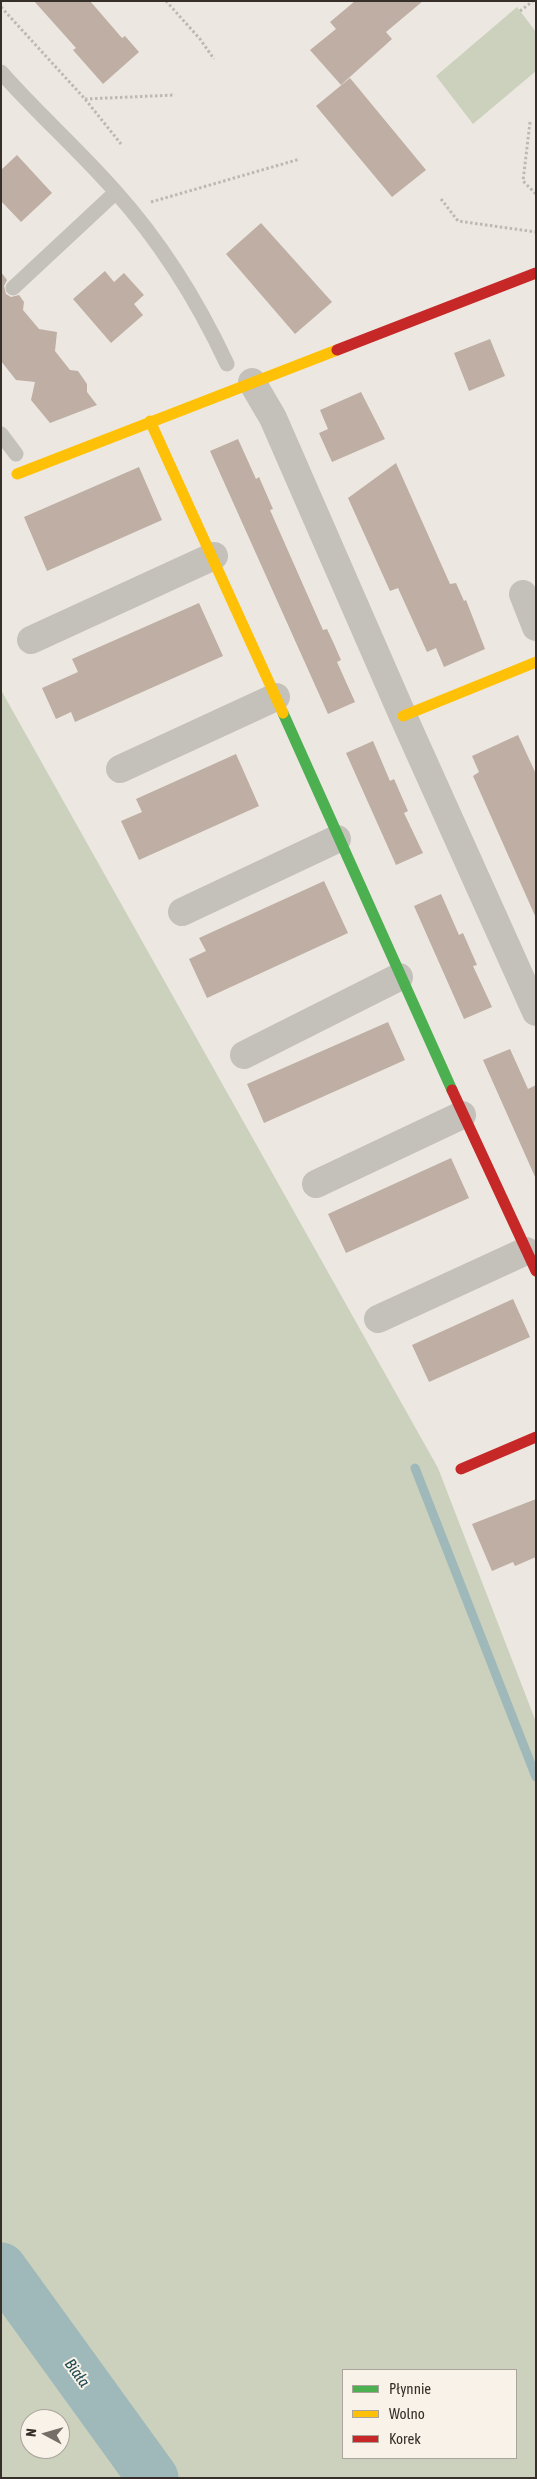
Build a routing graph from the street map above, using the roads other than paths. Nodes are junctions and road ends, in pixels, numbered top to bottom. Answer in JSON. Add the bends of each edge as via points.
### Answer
{"nodes":[{"id":1,"x":1,"y":72,"type":"edge"},
{"id":2,"x":116,"y":192,"type":"junction"},
{"id":3,"x":536,"y":273,"type":"edge"},
{"id":4,"x":13,"y":288,"type":"dead end"},
{"id":5,"x":227,"y":364,"type":"dead end"},
{"id":6,"x":252,"y":382,"type":"junction"},
{"id":7,"x":150,"y":421,"type":"junction"},
{"id":8,"x":1,"y":434,"type":"edge"},
{"id":9,"x":16,"y":454,"type":"dead end"},
{"id":10,"x":17,"y":474,"type":"dead end"},
{"id":11,"x":214,"y":556,"type":"junction"},
{"id":12,"x":522,"y":594,"type":"dead end"},
{"id":13,"x":536,"y":627,"type":"edge"},
{"id":14,"x":31,"y":640,"type":"dead end"},
{"id":15,"x":536,"y":662,"type":"edge"},
{"id":16,"x":276,"y":697,"type":"junction"},
{"id":17,"x":402,"y":716,"type":"junction"},
{"id":18,"x":120,"y":769,"type":"dead end"},
{"id":19,"x":338,"y":839,"type":"junction"},
{"id":20,"x":182,"y":912,"type":"dead end"},
{"id":21,"x":399,"y":977,"type":"junction"},
{"id":22,"x":536,"y":1012,"type":"edge"},
{"id":23,"x":244,"y":1055,"type":"dead end"},
{"id":24,"x":462,"y":1115,"type":"junction"},
{"id":25,"x":316,"y":1184,"type":"dead end"},
{"id":26,"x":531,"y":1261,"type":"edge"},
{"id":27,"x":378,"y":1319,"type":"dead end"},
{"id":28,"x":536,"y":1438,"type":"edge"},
{"id":29,"x":461,"y":1469,"type":"dead end"}],
"edges":[{"from":1,"to":2,"type":"lane"},
{"from":2,"to":4,"type":"lane"},
{"from":2,"to":5,"type":"lane","via":[[167,257]]},
{"from":3,"to":6,"type":"street"},
{"from":6,"to":7,"type":"street"},
{"from":6,"to":17,"type":"street","via":[[273,418]]},
{"from":7,"to":10,"type":"street"},
{"from":7,"to":11,"type":"street"},
{"from":8,"to":9,"type":"lane"},
{"from":11,"to":14,"type":"street"},
{"from":11,"to":16,"type":"street"},
{"from":12,"to":13,"type":"street"},
{"from":15,"to":17,"type":"street"},
{"from":16,"to":18,"type":"street"},
{"from":16,"to":19,"type":"street"},
{"from":17,"to":22,"type":"street"},
{"from":19,"to":20,"type":"street"},
{"from":19,"to":21,"type":"street"},
{"from":21,"to":23,"type":"street"},
{"from":21,"to":24,"type":"street"},
{"from":24,"to":25,"type":"street"},
{"from":24,"to":26,"type":"street"},
{"from":26,"to":27,"type":"street"},
{"from":28,"to":29,"type":"street"}]}
